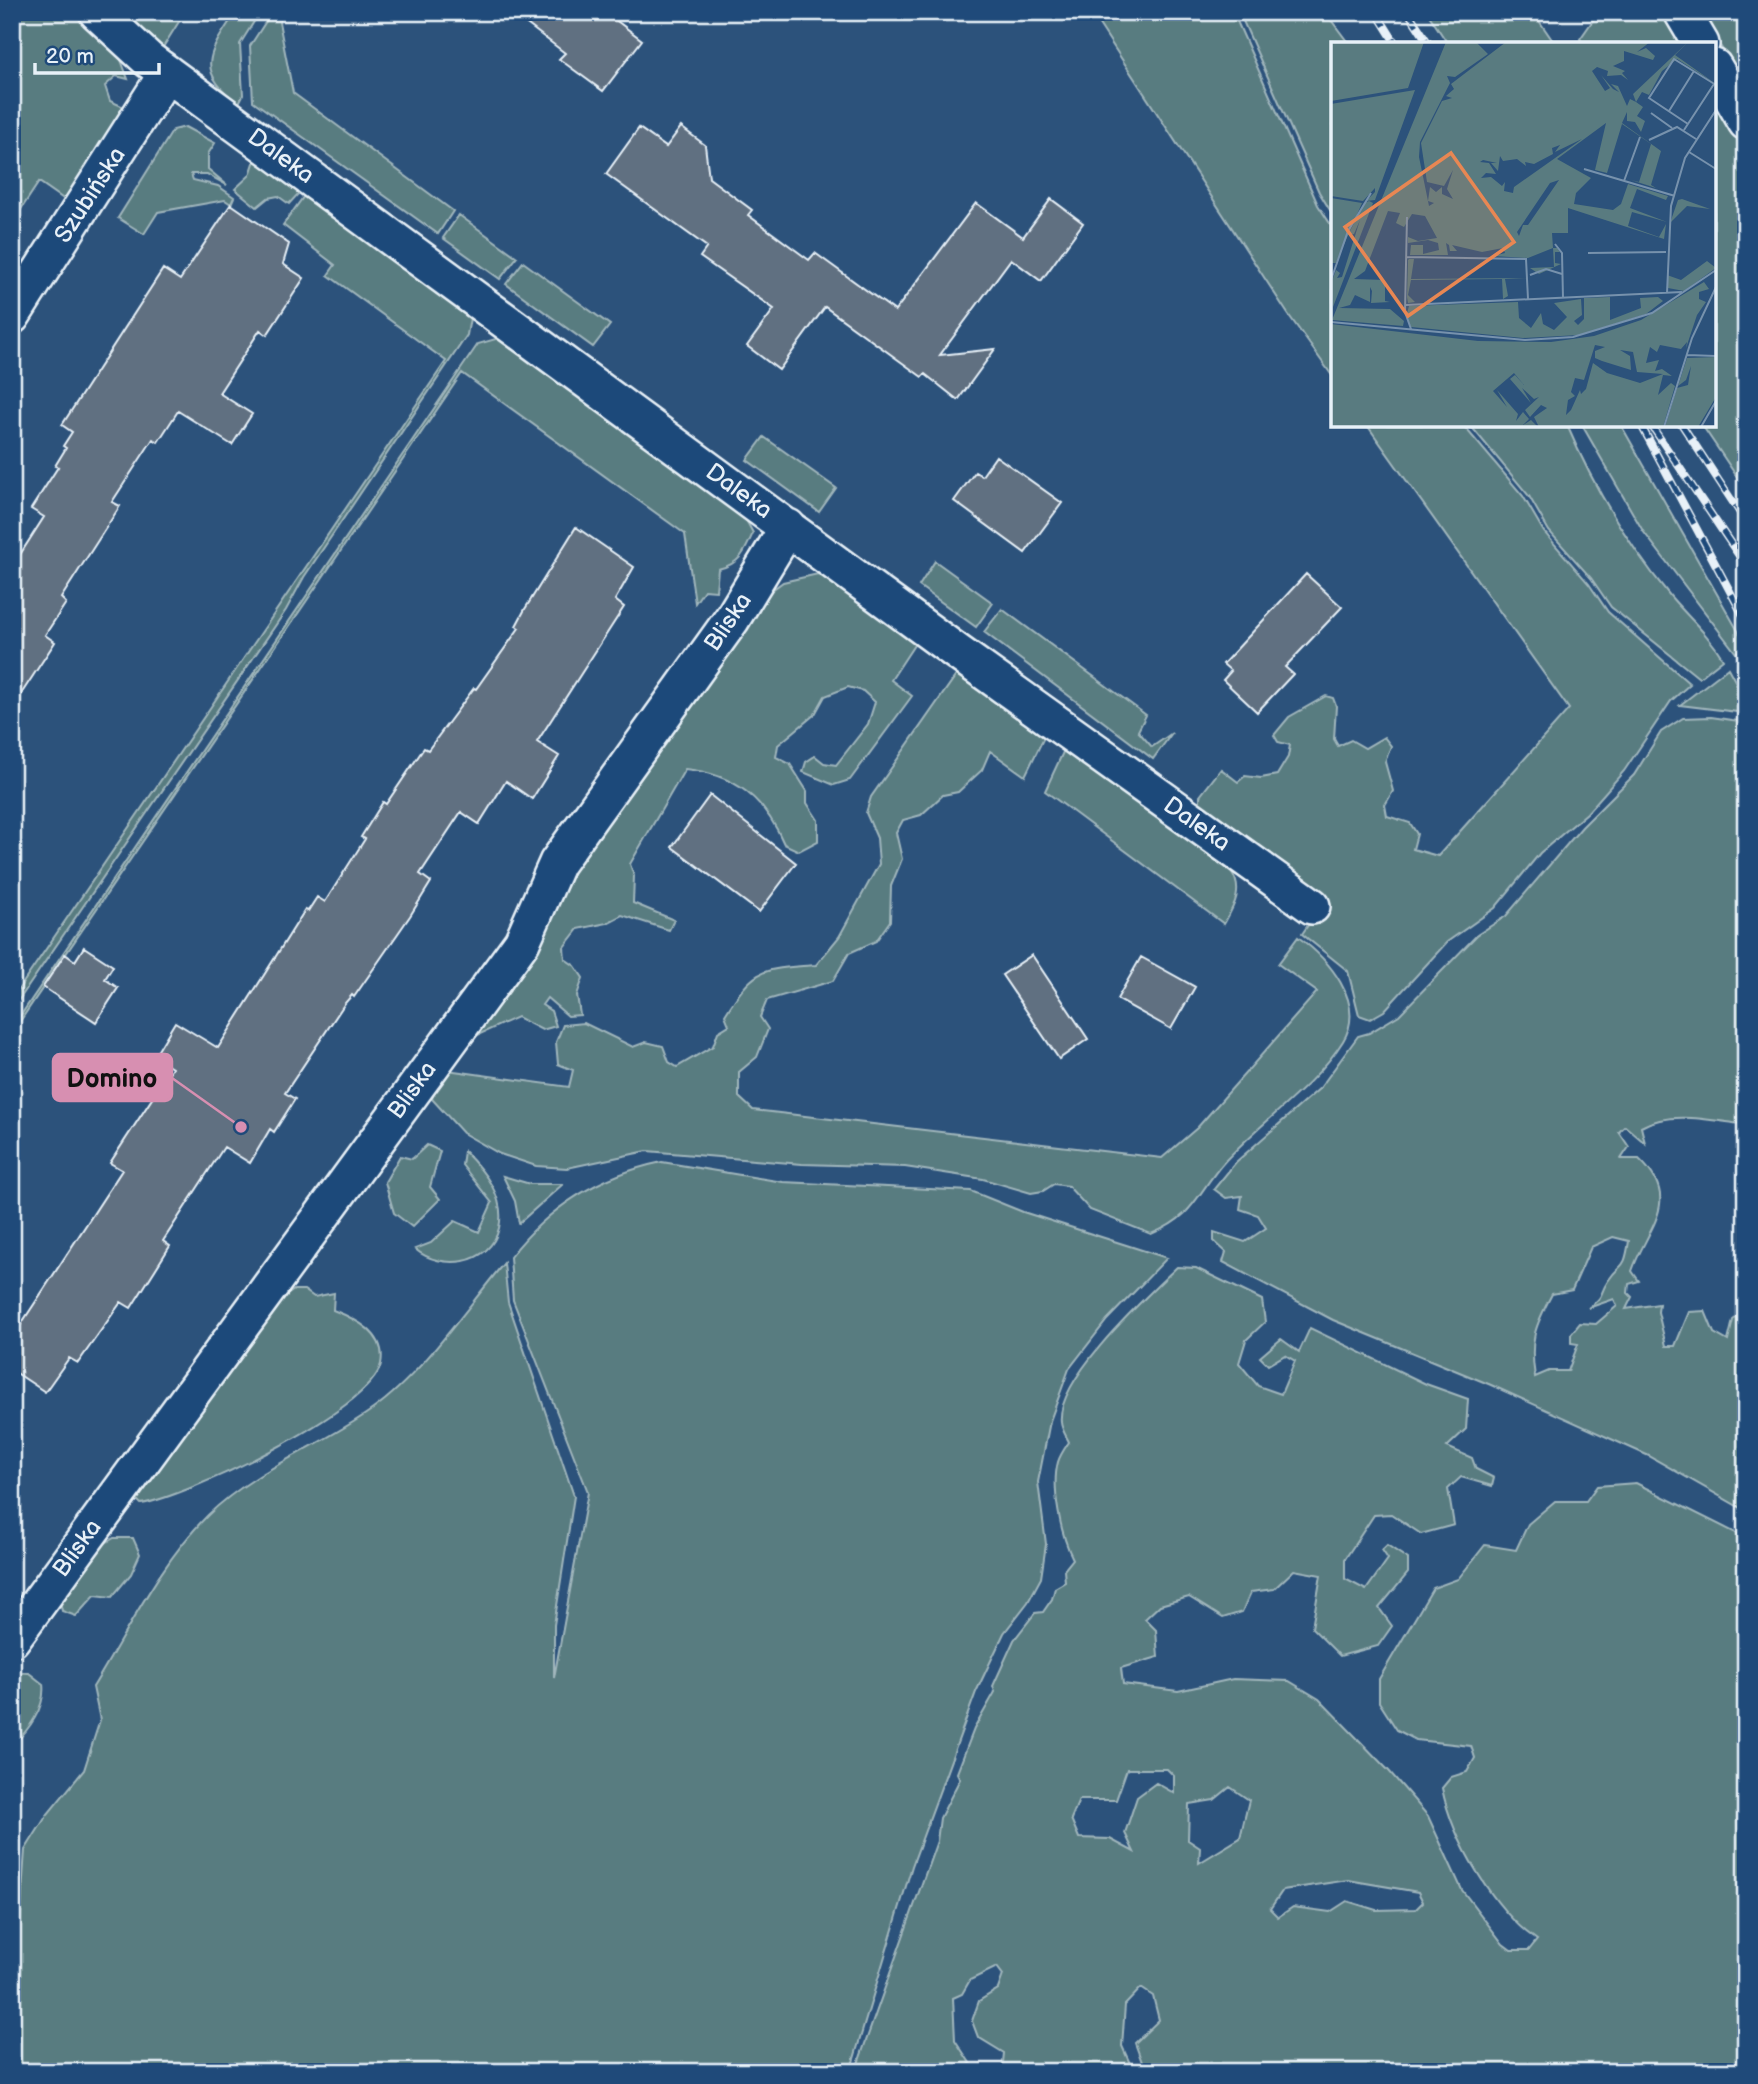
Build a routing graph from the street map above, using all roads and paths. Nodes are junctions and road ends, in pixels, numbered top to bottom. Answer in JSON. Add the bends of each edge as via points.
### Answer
{"nodes":[{"id":1,"x":97,"y":12,"type":"edge"},
{"id":2,"x":1682,"y":12,"type":"edge"},
{"id":3,"x":1700,"y":42,"type":"edge"},
{"id":4,"x":1716,"y":70,"type":"edge"},
{"id":5,"x":167,"y":73,"type":"junction"},
{"id":6,"x":1746,"y":122,"type":"edge"},
{"id":7,"x":12,"y":316,"type":"edge"},
{"id":8,"x":788,"y":527,"type":"junction"},
{"id":9,"x":1312,"y":906,"type":"dead end"},
{"id":10,"x":12,"y":1639,"type":"edge"}],
"edges":[{"from":1,"to":5,"type":"street","name":"Daleka"},
{"from":2,"to":3,"type":"street"},
{"from":4,"to":6,"type":"street"},
{"from":5,"to":7,"type":"street","name":"Szubińska"},
{"from":5,"to":8,"type":"street","name":"Daleka"},
{"from":8,"to":9,"type":"street","name":"Daleka"},
{"from":8,"to":10,"type":"street","name":"Bliska","via":[[732,619],[557,863],[522,942]]}]}
